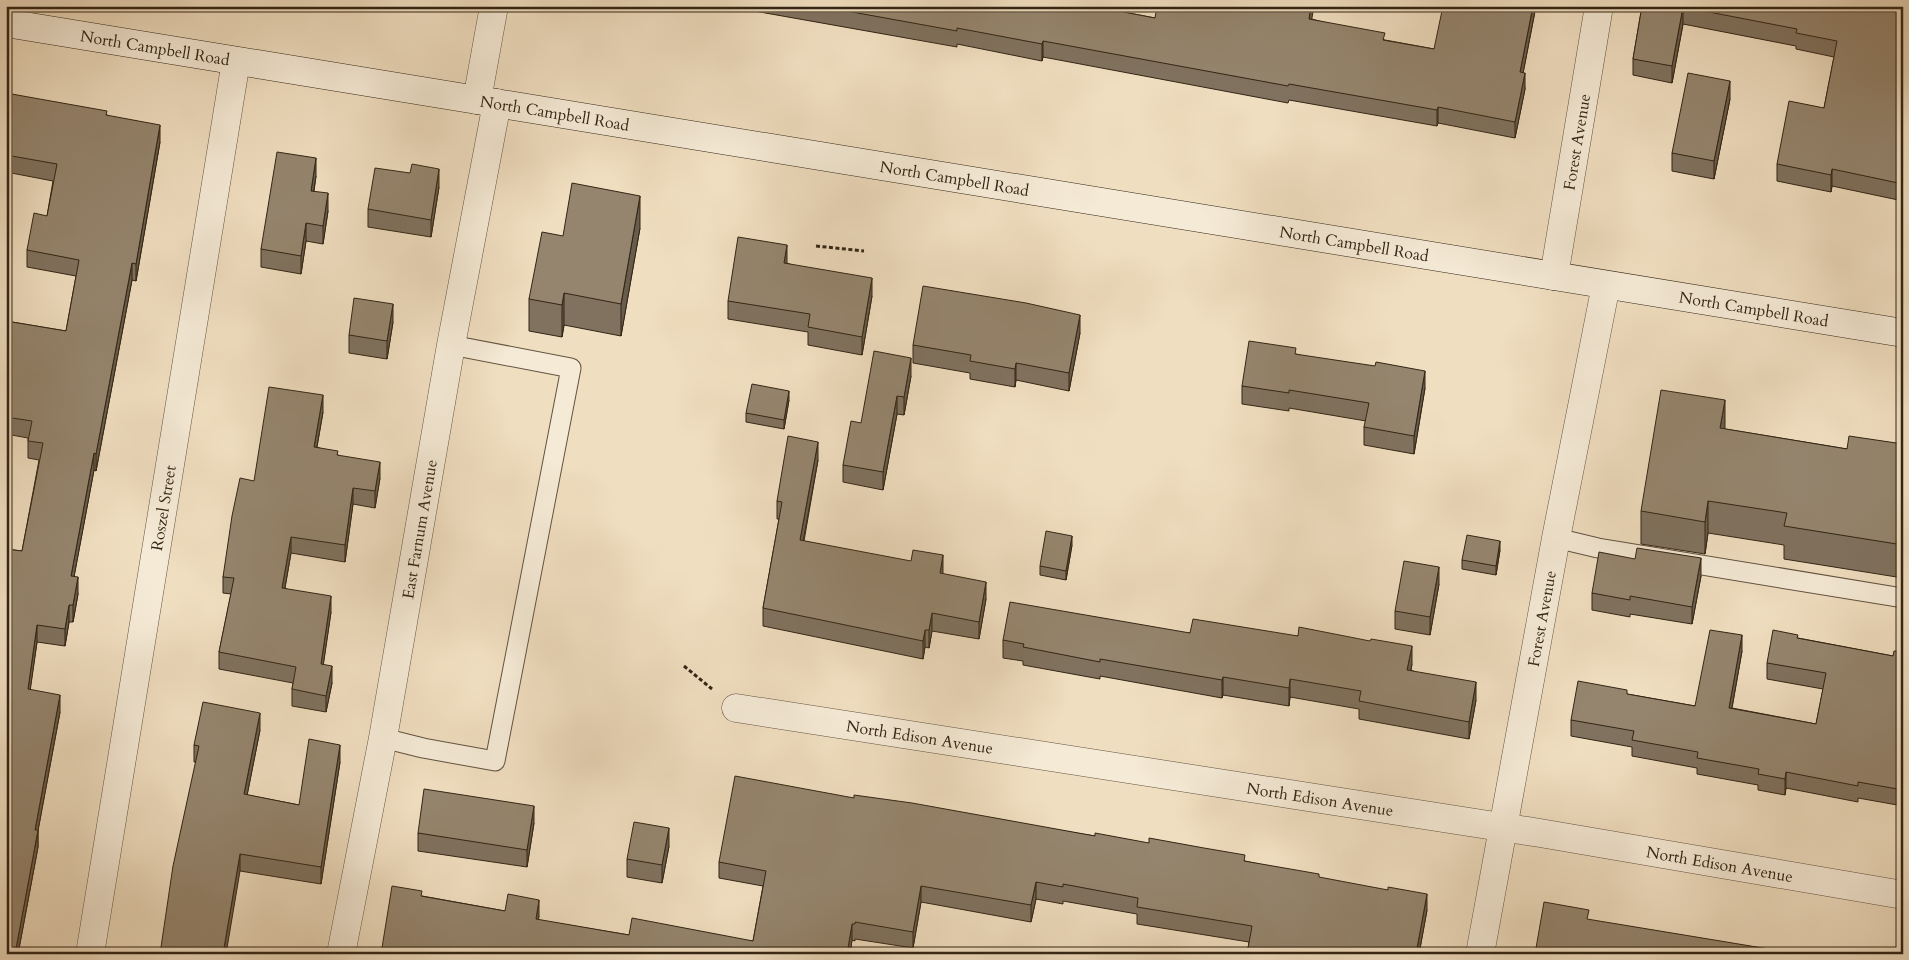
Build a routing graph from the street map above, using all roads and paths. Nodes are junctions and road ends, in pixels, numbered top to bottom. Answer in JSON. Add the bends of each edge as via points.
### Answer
{"nodes":[{"id":1,"x":494,"y":6,"type":"edge"},
{"id":2,"x":1599,"y":6,"type":"edge"},
{"id":3,"x":6,"y":23,"type":"edge"},
{"id":4,"x":236,"y":61,"type":"junction"},
{"id":5,"x":487,"y":101,"type":"junction"},
{"id":6,"x":816,"y":246,"type":"dead end"},
{"id":7,"x":864,"y":251,"type":"dead end"},
{"id":8,"x":1554,"y":276,"type":"junction"},
{"id":9,"x":1606,"y":284,"type":"junction"},
{"id":10,"x":1903,"y":333,"type":"edge"},
{"id":11,"x":452,"y":345,"type":"junction"},
{"id":12,"x":1556,"y":538,"type":"junction"},
{"id":13,"x":1903,"y":598,"type":"edge"},
{"id":14,"x":684,"y":666,"type":"dead end"},
{"id":15,"x":736,"y":708,"type":"joint"},
{"id":16,"x":383,"y":738,"type":"junction"},
{"id":17,"x":1504,"y":828,"type":"junction"},
{"id":18,"x":1903,"y":895,"type":"edge"},
{"id":19,"x":90,"y":954,"type":"edge"},
{"id":20,"x":341,"y":954,"type":"edge"},
{"id":21,"x":1480,"y":954,"type":"edge"}],
"edges":[{"from":1,"to":5,"type":"street","name":"East Farnum Avenue"},
{"from":2,"to":8,"type":"street","name":"Forest Avenue"},
{"from":3,"to":4,"type":"street","name":"North Campbell Road"},
{"from":4,"to":5,"type":"street","name":"North Campbell Road"},
{"from":4,"to":19,"type":"street","name":"Roszel Street"},
{"from":5,"to":8,"type":"street","name":"North Campbell Road"},
{"from":5,"to":11,"type":"street","name":"East Farnum Avenue"},
{"from":6,"to":7,"type":"path"},
{"from":8,"to":9,"type":"street","name":"North Campbell Road"},
{"from":9,"to":10,"type":"street","name":"North Campbell Road"},
{"from":9,"to":12,"type":"street","name":"Forest Avenue"},
{"from":11,"to":16,"type":"street","name":"East Farnum Avenue"},
{"from":11,"to":16,"type":"lane","via":[[571,368],[495,762]]},
{"from":12,"to":13,"type":"lane"},
{"from":12,"to":17,"type":"street","name":"Forest Avenue"},
{"from":14,"to":15,"type":"path"},
{"from":15,"to":17,"type":"street","name":"North Edison Avenue"},
{"from":16,"to":20,"type":"street","name":"East Farnum Avenue"},
{"from":17,"to":18,"type":"street","name":"North Edison Avenue"},
{"from":17,"to":21,"type":"street","name":"Forest Avenue"}]}
